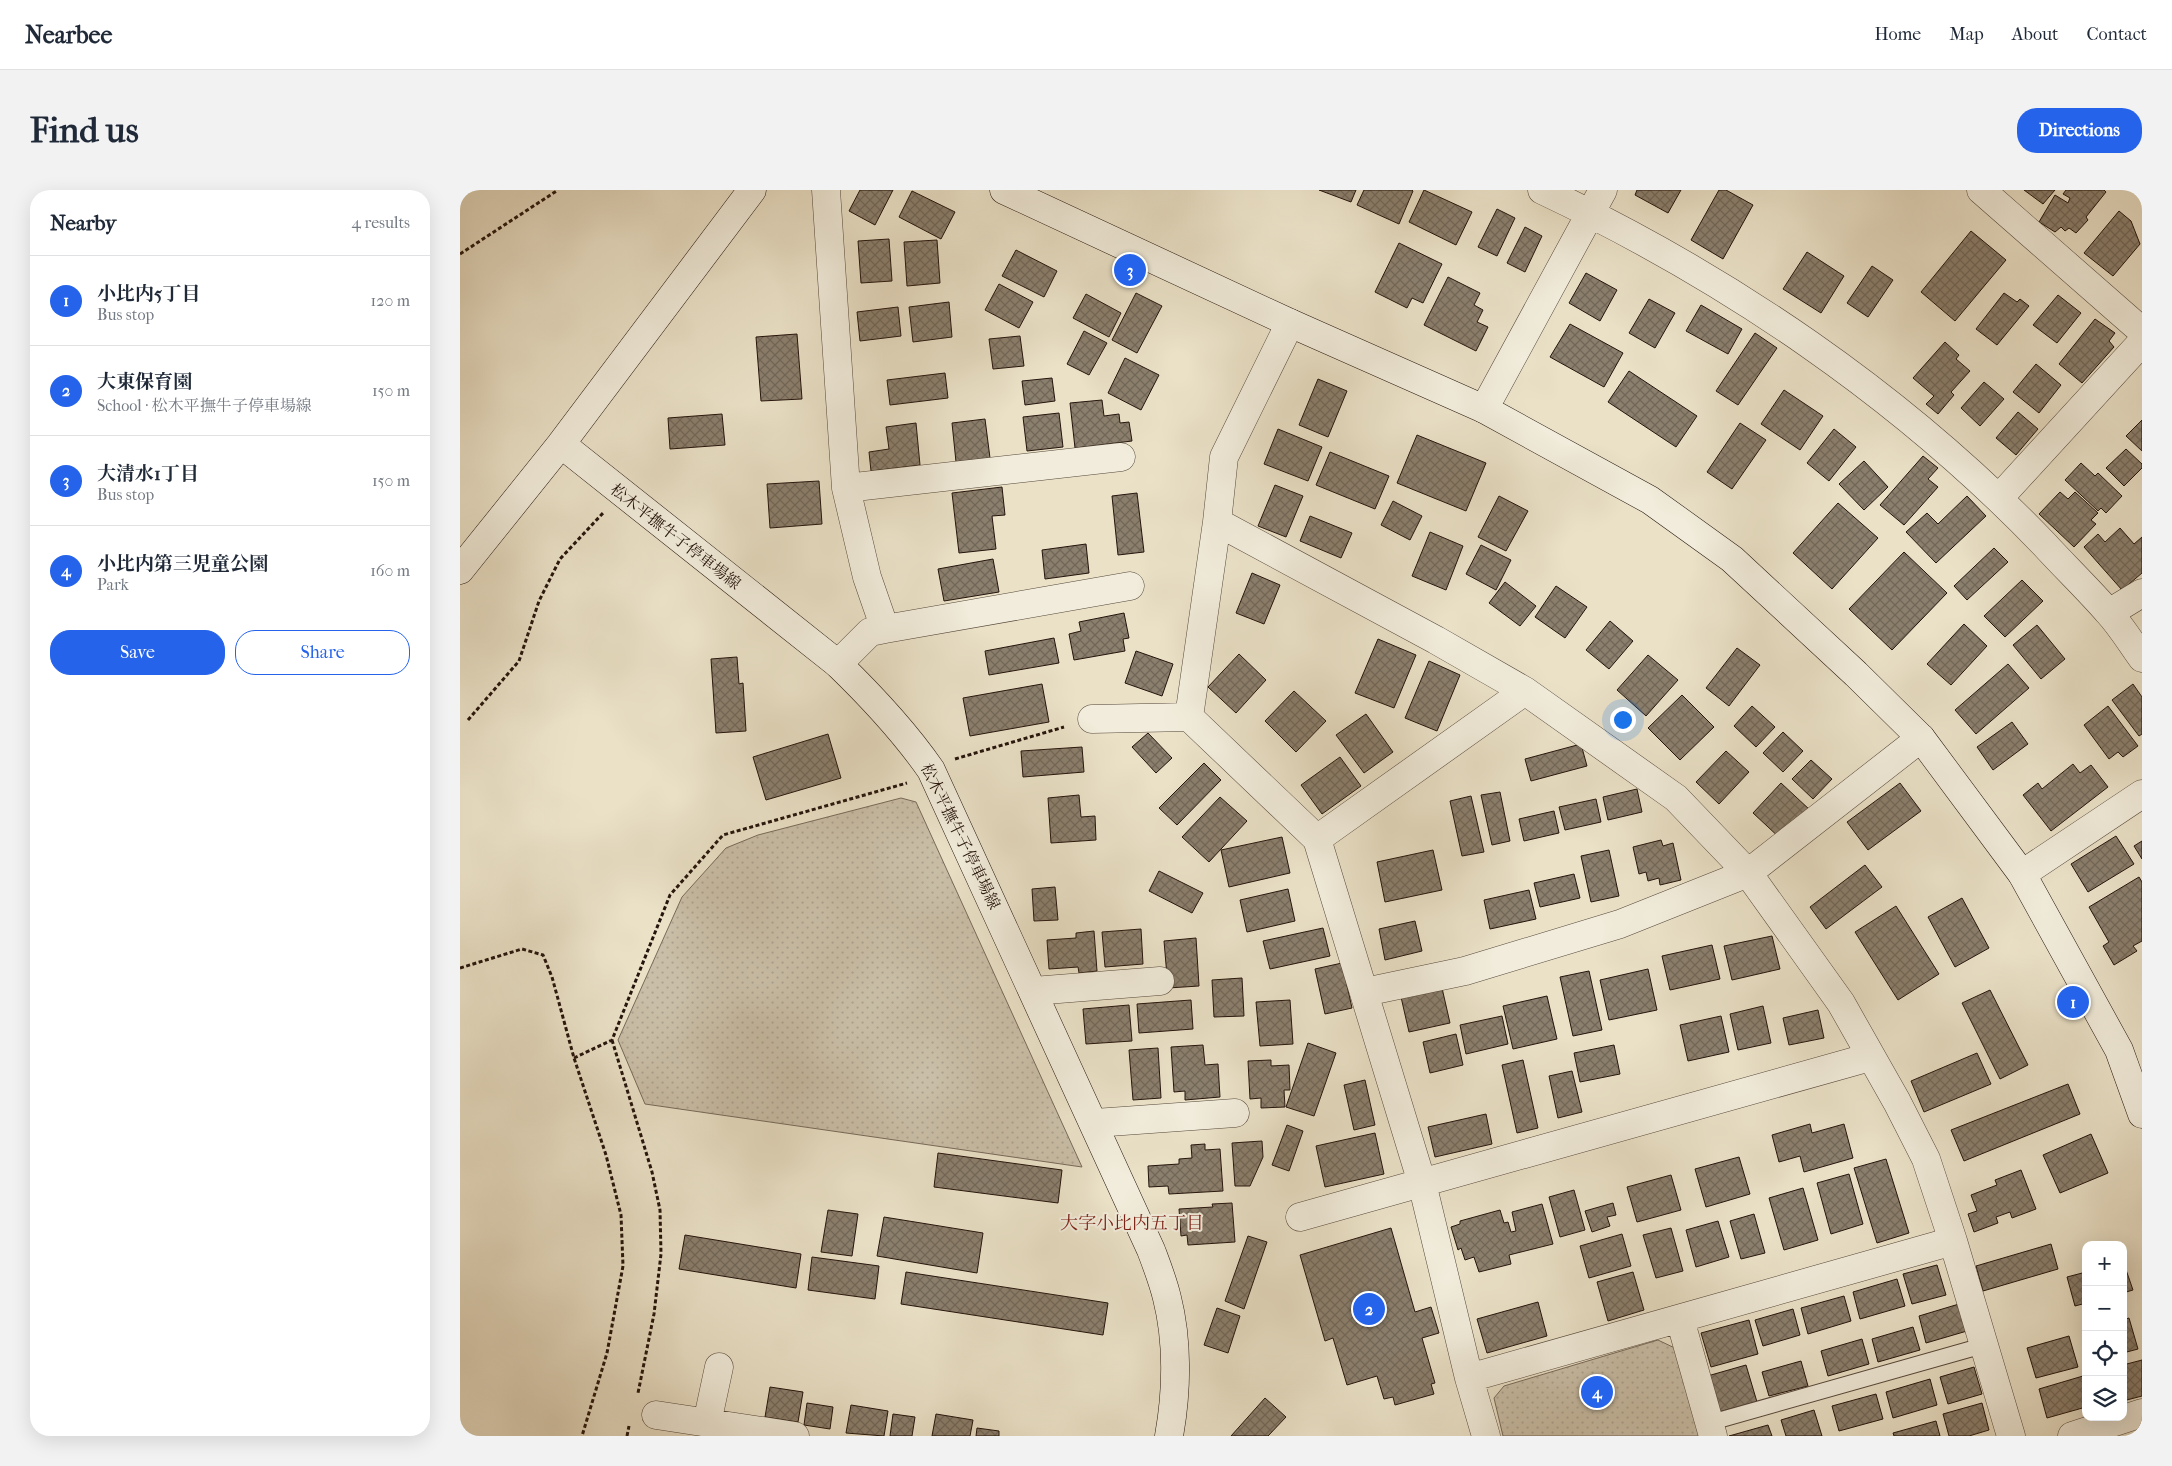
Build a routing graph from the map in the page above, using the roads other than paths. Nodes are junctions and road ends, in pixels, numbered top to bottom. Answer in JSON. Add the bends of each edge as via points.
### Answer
{"nodes":[{"id":1,"x":752,"y":190,"type":"edge"},
{"id":2,"x":826,"y":190,"type":"edge"},
{"id":3,"x":1004,"y":190,"type":"edge"},
{"id":4,"x":1542,"y":190,"type":"edge"},
{"id":5,"x":1982,"y":190,"type":"edge"},
{"id":6,"x":1597,"y":201,"type":"edge"},
{"id":7,"x":1290,"y":323,"type":"junction"},
{"id":8,"x":2142,"y":331,"type":"edge"},
{"id":9,"x":2142,"y":342,"type":"edge"},
{"id":10,"x":1484,"y":409,"type":"junction"},
{"id":11,"x":561,"y":444,"type":"junction"},
{"id":12,"x":1122,"y":457,"type":"dead end"},
{"id":13,"x":846,"y":488,"type":"junction"},
{"id":14,"x":1999,"y":498,"type":"junction"},
{"id":15,"x":1217,"y":522,"type":"junction"},
{"id":16,"x":460,"y":570,"type":"edge"},
{"id":17,"x":1130,"y":586,"type":"dead end"},
{"id":18,"x":2142,"y":593,"type":"edge"},
{"id":19,"x":2109,"y":613,"type":"junction"},
{"id":20,"x":885,"y":629,"type":"junction"},
{"id":21,"x":2142,"y":658,"type":"edge"},
{"id":22,"x":838,"y":664,"type":"junction"},
{"id":23,"x":1525,"y":691,"type":"junction"},
{"id":24,"x":1188,"y":717,"type":"junction"},
{"id":25,"x":1092,"y":719,"type":"road end"},
{"id":26,"x":1921,"y":738,"type":"junction"},
{"id":27,"x":2142,"y":794,"type":"edge"},
{"id":28,"x":1317,"y":839,"type":"junction"},
{"id":29,"x":1748,"y":873,"type":"junction"},
{"id":30,"x":2022,"y":874,"type":"junction"},
{"id":31,"x":1160,"y":981,"type":"dead end"},
{"id":32,"x":1033,"y":991,"type":"junction"},
{"id":33,"x":1365,"y":992,"type":"junction"},
{"id":34,"x":1870,"y":1057,"type":"junction"},
{"id":35,"x":1235,"y":1113,"type":"dead end"},
{"id":36,"x":2142,"y":1114,"type":"edge"},
{"id":37,"x":1094,"y":1123,"type":"junction"},
{"id":38,"x":1422,"y":1183,"type":"junction"},
{"id":39,"x":1300,"y":1217,"type":"dead end"},
{"id":40,"x":1954,"y":1241,"type":"junction"},
{"id":41,"x":1680,"y":1319,"type":"junction"},
{"id":42,"x":1985,"y":1345,"type":"junction"},
{"id":43,"x":719,"y":1367,"type":"dead end"},
{"id":44,"x":1469,"y":1378,"type":"junction"},
{"id":45,"x":641,"y":1411,"type":"road end"},
{"id":46,"x":2142,"y":1413,"type":"edge"},
{"id":47,"x":707,"y":1422,"type":"junction"},
{"id":48,"x":1711,"y":1429,"type":"edge"},
{"id":49,"x":795,"y":1436,"type":"edge"},
{"id":50,"x":1169,"y":1436,"type":"edge"},
{"id":51,"x":1486,"y":1436,"type":"edge"},
{"id":52,"x":2011,"y":1436,"type":"edge"},
{"id":53,"x":2072,"y":1436,"type":"edge"}],
"edges":[{"from":1,"to":11,"type":"street"},
{"from":2,"to":13,"type":"street"},
{"from":3,"to":7,"type":"street"},
{"from":4,"to":6,"type":"street"},
{"from":5,"to":8,"type":"street"},
{"from":6,"to":10,"type":"street"},
{"from":6,"to":14,"type":"street","via":[[1838,364],[1924,432]]},
{"from":7,"to":10,"type":"street"},
{"from":7,"to":15,"type":"street","via":[[1224,457]]},
{"from":9,"to":14,"type":"street"},
{"from":10,"to":26,"type":"street","via":[[1650,500],[1732,559]]},
{"from":11,"to":16,"type":"street"},
{"from":11,"to":22,"type":"street","name":"松木平撫牛子停車場線"},
{"from":12,"to":13,"type":"street"},
{"from":13,"to":20,"type":"street","via":[[867,577]]},
{"from":14,"to":19,"type":"street"},
{"from":15,"to":23,"type":"street"},
{"from":15,"to":24,"type":"street"},
{"from":17,"to":20,"type":"street"},
{"from":18,"to":19,"type":"street"},
{"from":19,"to":21,"type":"street"},
{"from":20,"to":22,"type":"street","via":[[870,632]]},
{"from":22,"to":32,"type":"street","name":"松木平撫牛子停車場線","via":[[911,741],[932,770]]},
{"from":23,"to":28,"type":"street"},
{"from":23,"to":29,"type":"street","via":[[1676,798]]},
{"from":24,"to":25,"type":"street"},
{"from":24,"to":28,"type":"street"},
{"from":26,"to":29,"type":"street"},
{"from":26,"to":30,"type":"street"},
{"from":27,"to":30,"type":"street"},
{"from":28,"to":33,"type":"street"},
{"from":29,"to":33,"type":"street","via":[[1620,924],[1465,971]]},
{"from":29,"to":34,"type":"street","via":[[1841,1003]]},
{"from":30,"to":36,"type":"street","via":[[2119,1050]]},
{"from":31,"to":32,"type":"street"},
{"from":32,"to":37,"type":"street","name":"松木平撫牛子停車場線"},
{"from":33,"to":38,"type":"street"},
{"from":34,"to":38,"type":"street"},
{"from":34,"to":40,"type":"street","via":[[1926,1159]]},
{"from":35,"to":37,"type":"street"},
{"from":37,"to":50,"type":"street","name":"松木平撫牛子停車場線","via":[[1151,1250],[1167,1299],[1175,1351],[1173,1416]]},
{"from":38,"to":39,"type":"street"},
{"from":38,"to":44,"type":"street"},
{"from":40,"to":41,"type":"street"},
{"from":40,"to":42,"type":"street"},
{"from":41,"to":44,"type":"street"},
{"from":41,"to":48,"type":"street"},
{"from":42,"to":48,"type":"lane"},
{"from":42,"to":52,"type":"street"},
{"from":43,"to":47,"type":"street"},
{"from":44,"to":51,"type":"street"},
{"from":45,"to":47,"type":"street"},
{"from":46,"to":53,"type":"street"},
{"from":47,"to":49,"type":"street"}]}
